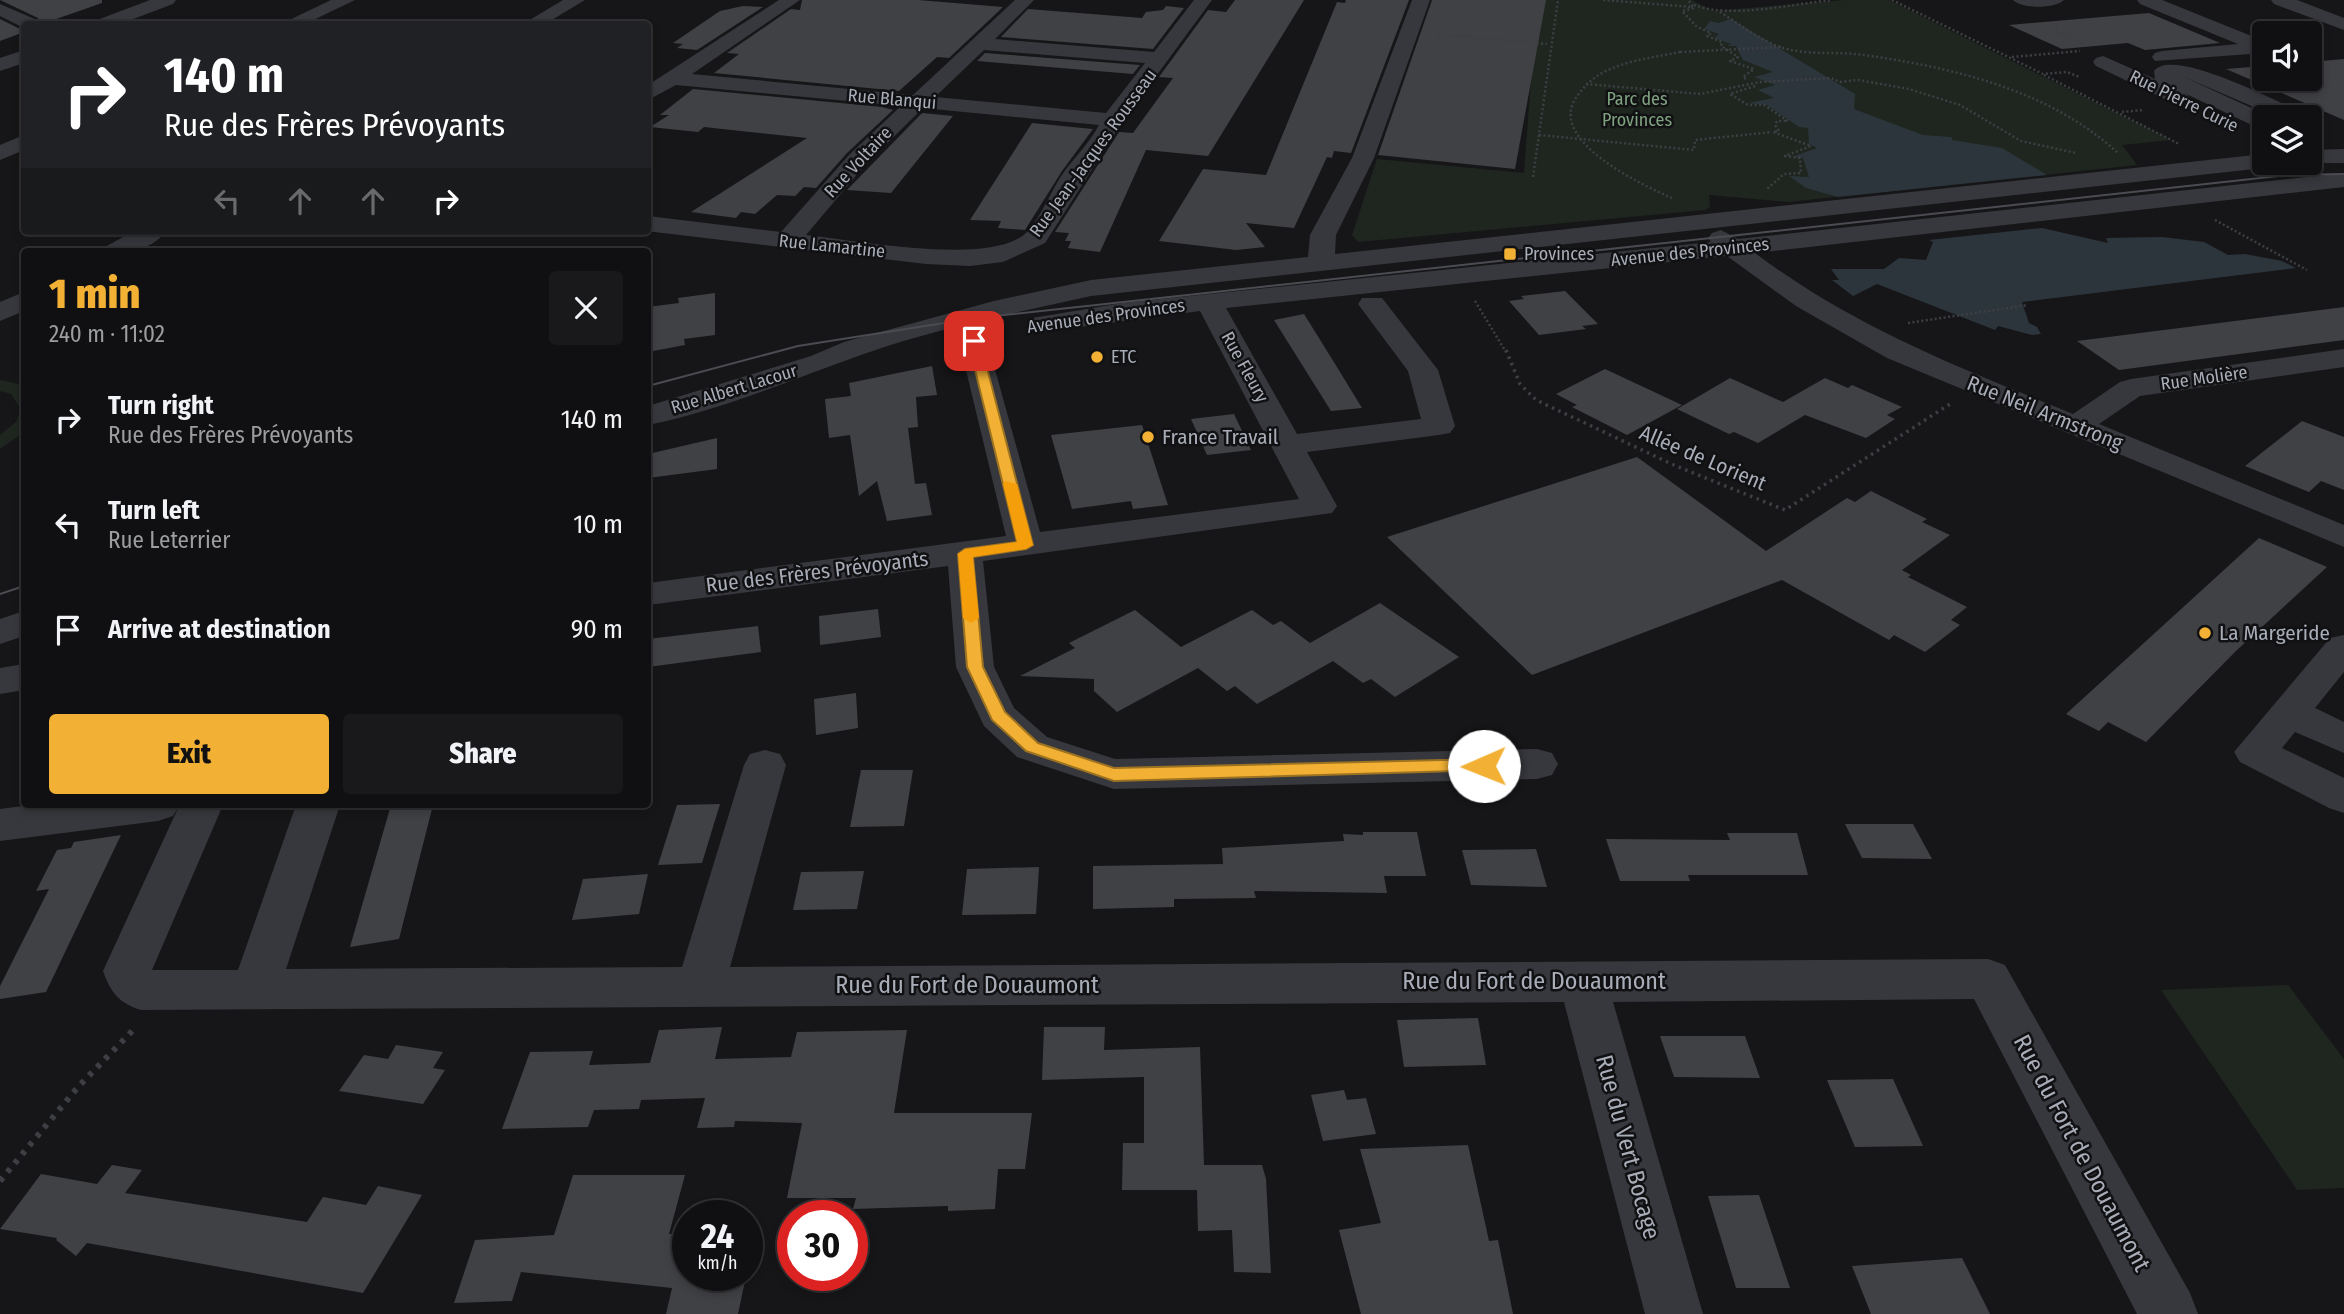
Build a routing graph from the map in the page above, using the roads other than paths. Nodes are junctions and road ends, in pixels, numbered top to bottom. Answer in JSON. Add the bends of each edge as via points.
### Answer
{"nodes":[{"id":1,"x":167,"y":0,"type":"edge"},
{"id":2,"x":346,"y":0,"type":"edge"},
{"id":3,"x":576,"y":0,"type":"edge"},
{"id":4,"x":791,"y":0,"type":"edge"},
{"id":5,"x":1025,"y":0,"type":"edge"},
{"id":6,"x":1203,"y":0,"type":"edge"},
{"id":7,"x":1421,"y":0,"type":"edge"},
{"id":8,"x":2022,"y":0,"type":"edge"},
{"id":9,"x":2146,"y":0,"type":"edge"},
{"id":10,"x":2280,"y":0,"type":"edge"},
{"id":11,"x":0,"y":9,"type":"edge"},
{"id":12,"x":2055,"y":9,"type":"edge"},
{"id":13,"x":2344,"y":10,"type":"edge"},
{"id":14,"x":2314,"y":12,"type":"junction"},
{"id":15,"x":24,"y":21,"type":"edge"},
{"id":16,"x":112,"y":21,"type":"edge"},
{"id":17,"x":297,"y":21,"type":"edge"},
{"id":18,"x":538,"y":21,"type":"edge"},
{"id":19,"x":2344,"y":24,"type":"edge"},
{"id":20,"x":2252,"y":43,"type":"edge"},
{"id":21,"x":981,"y":44,"type":"junction"},
{"id":22,"x":2252,"y":48,"type":"edge"},
{"id":23,"x":21,"y":57,"type":"edge"},
{"id":24,"x":1158,"y":58,"type":"junction"},
{"id":25,"x":0,"y":65,"type":"edge"},
{"id":26,"x":657,"y":85,"type":"edge"},
{"id":27,"x":2188,"y":87,"type":"junction"},
{"id":28,"x":2160,"y":89,"type":"junction"},
{"id":29,"x":916,"y":102,"type":"junction"},
{"id":30,"x":2267,"y":105,"type":"edge"},
{"id":31,"x":1112,"y":120,"type":"junction"},
{"id":32,"x":2252,"y":126,"type":"edge"},
{"id":33,"x":2252,"y":127,"type":"edge"},
{"id":34,"x":21,"y":143,"type":"edge"},
{"id":35,"x":0,"y":153,"type":"edge"},
{"id":36,"x":2344,"y":156,"type":"edge"},
{"id":37,"x":2322,"y":157,"type":"edge"},
{"id":38,"x":2252,"y":162,"type":"edge"},
{"id":39,"x":2344,"y":180,"type":"edge"},
{"id":40,"x":1700,"y":222,"type":"junction"},
{"id":41,"x":651,"y":224,"type":"edge"},
{"id":42,"x":146,"y":235,"type":"edge"},
{"id":43,"x":787,"y":241,"type":"junction"},
{"id":44,"x":121,"y":248,"type":"edge"},
{"id":45,"x":1732,"y":248,"type":"junction"},
{"id":46,"x":987,"y":257,"type":"junction"},
{"id":47,"x":1321,"y":263,"type":"junction"},
{"id":48,"x":1031,"y":284,"type":"junction"},
{"id":49,"x":21,"y":302,"type":"edge"},
{"id":50,"x":1209,"y":302,"type":"junction"},
{"id":51,"x":1372,"y":304,"type":"dead end"},
{"id":52,"x":0,"y":313,"type":"edge"},
{"id":53,"x":972,"y":337,"type":"junction"},
{"id":54,"x":2344,"y":358,"type":"edge"},
{"id":55,"x":821,"y":362,"type":"junction"},
{"id":56,"x":651,"y":415,"type":"edge"},
{"id":57,"x":2076,"y":426,"type":"junction"},
{"id":58,"x":1289,"y":445,"type":"junction"},
{"id":59,"x":1320,"y":506,"type":"joint"},
{"id":60,"x":2344,"y":537,"type":"edge"},
{"id":61,"x":1026,"y":545,"type":"junction"},
{"id":62,"x":965,"y":554,"type":"junction"},
{"id":63,"x":651,"y":594,"type":"edge"},
{"id":64,"x":21,"y":624,"type":"edge"},
{"id":65,"x":0,"y":632,"type":"edge"},
{"id":66,"x":2337,"y":666,"type":"edge"},
{"id":67,"x":21,"y":678,"type":"edge"},
{"id":68,"x":0,"y":681,"type":"edge"},
{"id":69,"x":2288,"y":712,"type":"junction"},
{"id":70,"x":2344,"y":739,"type":"edge"},
{"id":71,"x":1537,"y":764,"type":"dead end"},
{"id":72,"x":765,"y":765,"type":"dead end"},
{"id":73,"x":2344,"y":797,"type":"edge"},
{"id":74,"x":134,"y":808,"type":"edge"},
{"id":75,"x":200,"y":808,"type":"edge"},
{"id":76,"x":317,"y":808,"type":"edge"},
{"id":77,"x":0,"y":825,"type":"edge"},
{"id":78,"x":1583,"y":981,"type":"junction"},
{"id":79,"x":700,"y":987,"type":"junction"},
{"id":80,"x":255,"y":990,"type":"junction"},
{"id":81,"x":1674,"y":1314,"type":"edge"},
{"id":82,"x":2169,"y":1314,"type":"edge"}],
"edges":[{"from":1,"to":16,"type":"street"},
{"from":2,"to":17,"type":"street"},
{"from":3,"to":18,"type":"street"},
{"from":4,"to":26,"type":"street"},
{"from":5,"to":21,"type":"street","name":"Rue Voltaire"},
{"from":6,"to":24,"type":"street","name":"Rue Jean-Jacques Rousseau"},
{"from":7,"to":47,"type":"street","via":[[1363,158],[1323,235]]},
{"from":8,"to":12,"type":"street"},
{"from":9,"to":20,"type":"street"},
{"from":10,"to":14,"type":"street"},
{"from":11,"to":15,"type":"street"},
{"from":13,"to":14,"type":"street"},
{"from":14,"to":19,"type":"street"},
{"from":21,"to":24,"type":"street"},
{"from":21,"to":29,"type":"street","name":"Rue Voltaire"},
{"from":22,"to":28,"type":"street","name":"Rue Pierre Curie","via":[[2106,58]]},
{"from":23,"to":25,"type":"street"},
{"from":24,"to":31,"type":"street","name":"Rue Jean-Jacques Rousseau"},
{"from":26,"to":29,"type":"street","name":"Rue Blanqui"},
{"from":27,"to":28,"type":"street"},
{"from":27,"to":30,"type":"street","via":[[2162,75],[2164,71],[2196,74]]},
{"from":27,"to":32,"type":"street"},
{"from":28,"to":33,"type":"street","name":"Rue Pierre Curie"},
{"from":29,"to":31,"type":"street","name":"Rue Blanqui"},
{"from":29,"to":43,"type":"street","name":"Rue Voltaire","via":[[857,160]]},
{"from":31,"to":48,"type":"street","name":"Rue Jean-Jacques Rousseau","via":[[1036,238]]},
{"from":34,"to":35,"type":"street"},
{"from":36,"to":37,"type":"street"},
{"from":38,"to":40,"type":"street","name":"Avenue des Provinces"},
{"from":39,"to":45,"type":"street","name":"Avenue des Provinces"},
{"from":40,"to":45,"type":"street","name":"Rue Neil Armstrong"},
{"from":40,"to":47,"type":"street","name":"Avenue des Provinces"},
{"from":41,"to":43,"type":"street","name":"Rue Lamartine"},
{"from":42,"to":44,"type":"street"},
{"from":43,"to":46,"type":"street","name":"Rue Lamartine","via":[[926,256]]},
{"from":45,"to":50,"type":"street","name":"Avenue des Provinces"},
{"from":45,"to":57,"type":"street","name":"Rue Neil Armstrong","via":[[1840,325]]},
{"from":46,"to":48,"type":"street","name":"Rue Lamartine"},
{"from":46,"to":48,"type":"street","via":[[1004,295]]},
{"from":47,"to":48,"type":"street","name":"Avenue des Provinces","via":[[1101,286]]},
{"from":48,"to":50,"type":"street","name":"Avenue des Provinces"},
{"from":48,"to":53,"type":"street","name":"Avenue des Provinces"},
{"from":48,"to":55,"type":"street","name":"Avenue des Provinces","via":[[994,309],[854,348]]},
{"from":49,"to":52,"type":"street"},
{"from":50,"to":58,"type":"street","name":"Rue Fleury"},
{"from":51,"to":58,"type":"street","via":[[1423,370],[1439,425]]},
{"from":53,"to":55,"type":"street","name":"Avenue des Provinces"},
{"from":53,"to":61,"type":"street"},
{"from":54,"to":57,"type":"street","name":"Rue Molière","via":[[2132,388]]},
{"from":55,"to":56,"type":"street","name":"Rue Albert Lacour"},
{"from":57,"to":60,"type":"street","name":"Rue Neil Armstrong"},
{"from":58,"to":59,"type":"street","name":"Rue Fleury"},
{"from":59,"to":61,"type":"street","name":"Rue des Frères Prévoyants"},
{"from":61,"to":62,"type":"street","name":"Rue des Frères Prévoyants"},
{"from":62,"to":63,"type":"street","name":"Rue des Frères Prévoyants"},
{"from":62,"to":71,"type":"street","via":[[975,667],[998,716],[1032,747],[1114,774]]},
{"from":64,"to":65,"type":"street"},
{"from":66,"to":69,"type":"street"},
{"from":67,"to":68,"type":"street"},
{"from":69,"to":70,"type":"street"},
{"from":69,"to":73,"type":"street","via":[[2255,752]]},
{"from":72,"to":79,"type":"street"},
{"from":74,"to":77,"type":"street"},
{"from":75,"to":80,"type":"street","name":"Rue du Fort de Douaumont","via":[[127,971],[141,990]]},
{"from":76,"to":80,"type":"street"},
{"from":78,"to":79,"type":"street","name":"Rue du Fort de Douaumont"},
{"from":78,"to":81,"type":"street","name":"Rue du Vert Bocage"},
{"from":78,"to":82,"type":"street","name":"Rue du Fort de Douaumont","via":[[1988,979]]},
{"from":79,"to":80,"type":"street","name":"Rue du Fort de Douaumont"}]}
